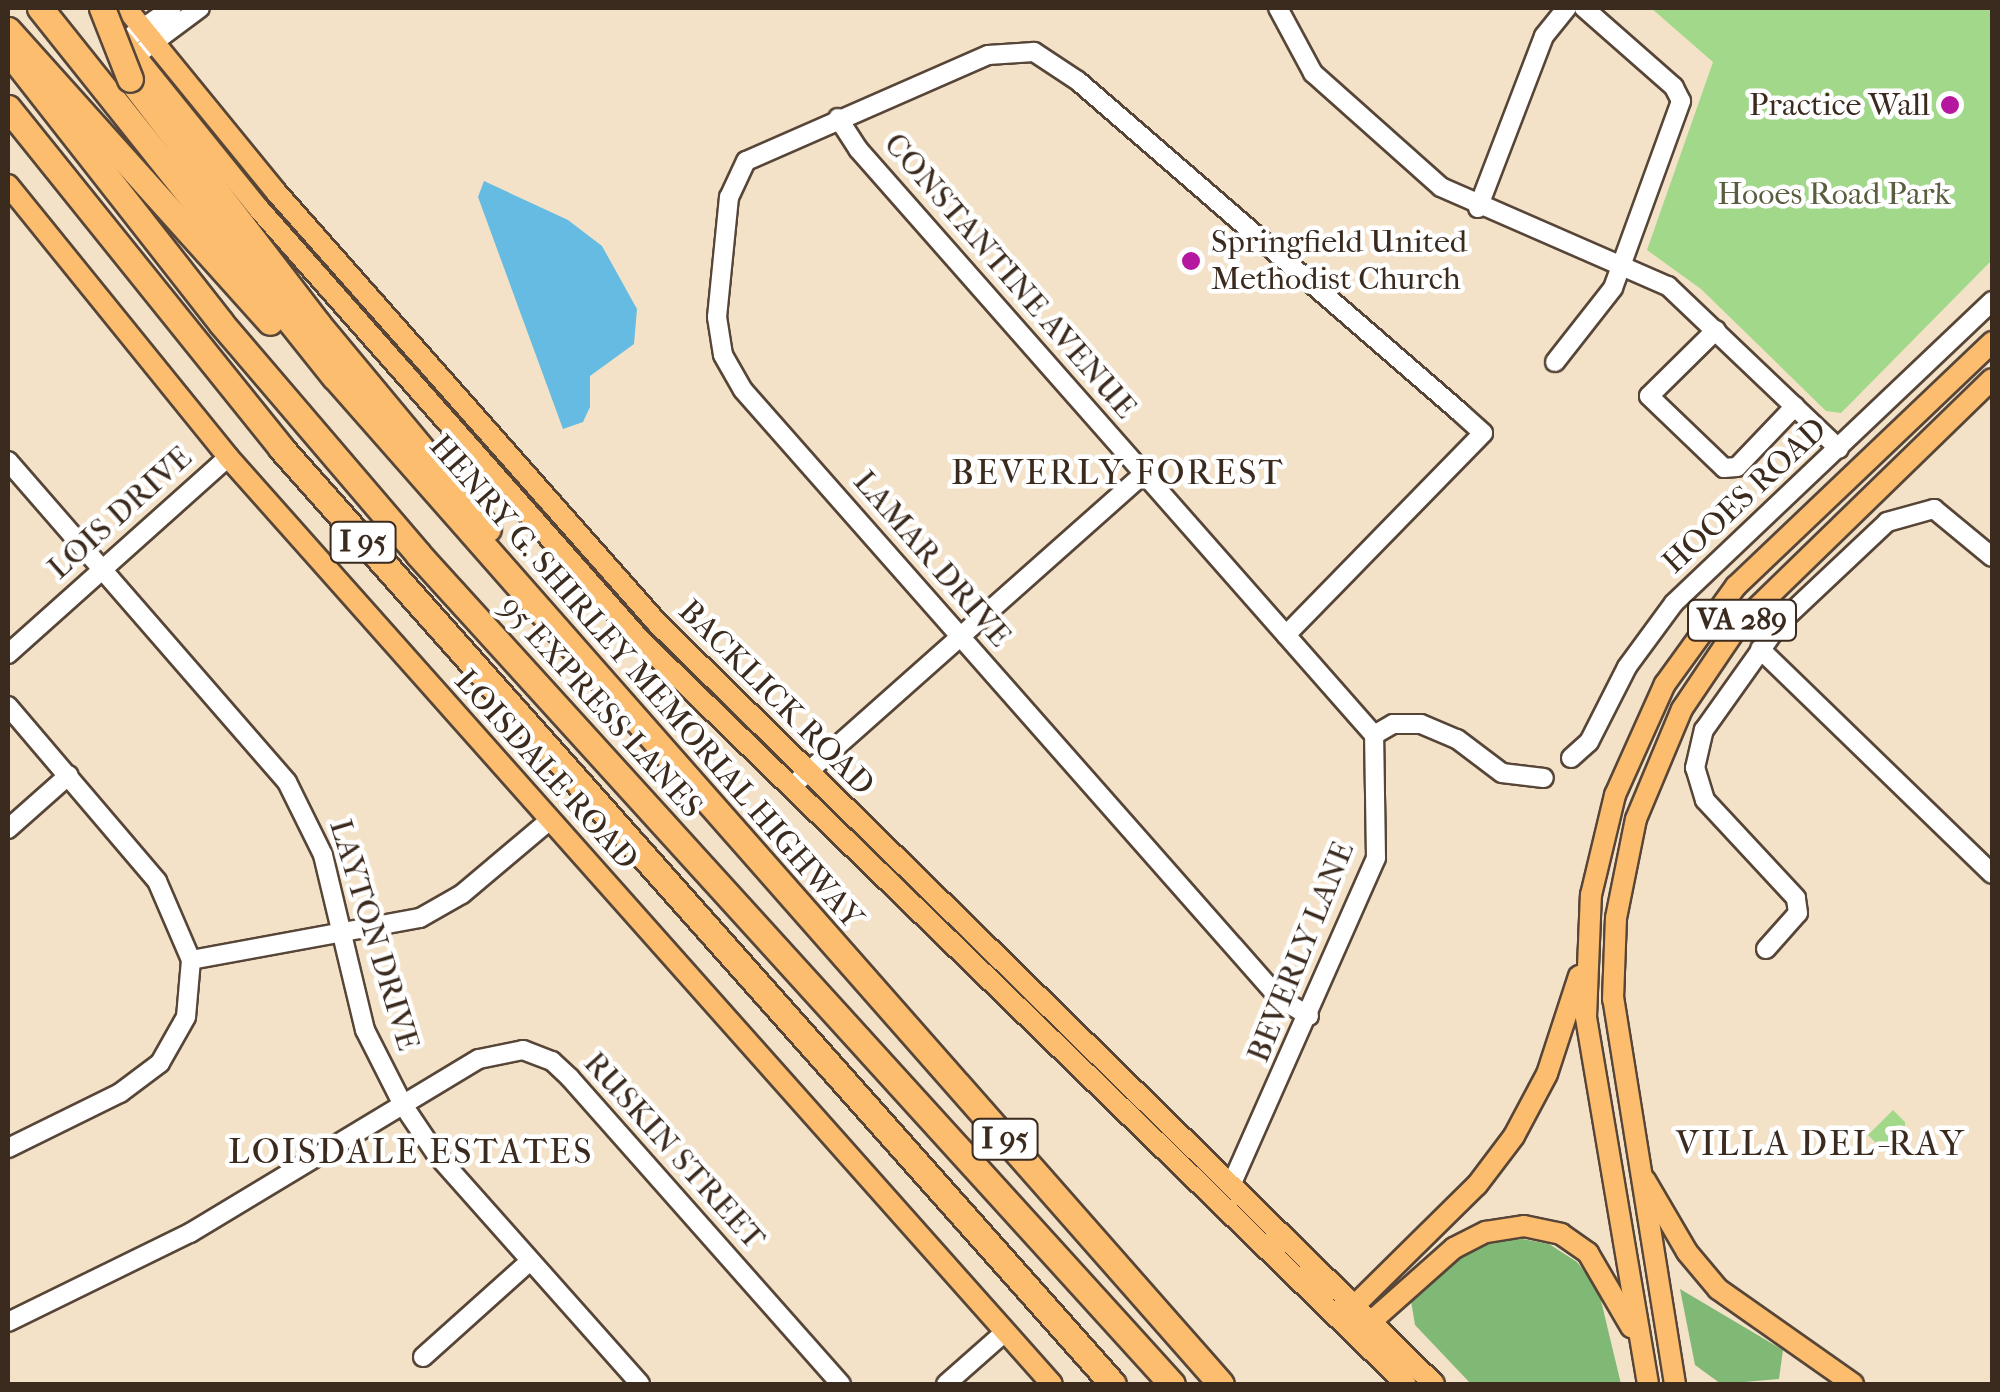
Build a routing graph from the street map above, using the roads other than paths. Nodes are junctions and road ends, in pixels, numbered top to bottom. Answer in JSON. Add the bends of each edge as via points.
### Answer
{"nodes":[{"id":1,"x":40,"y":8,"type":"edge"},
{"id":2,"x":100,"y":8,"type":"edge"},
{"id":3,"x":126,"y":8,"type":"edge"},
{"id":4,"x":172,"y":8,"type":"edge"},
{"id":5,"x":200,"y":8,"type":"edge"},
{"id":6,"x":1278,"y":8,"type":"edge"},
{"id":7,"x":1567,"y":8,"type":"edge"},
{"id":8,"x":1584,"y":8,"type":"edge"},
{"id":9,"x":8,"y":30,"type":"edge"},
{"id":10,"x":147,"y":35,"type":"junction"},
{"id":11,"x":8,"y":51,"type":"edge"},
{"id":12,"x":130,"y":59,"type":"junction"},
{"id":13,"x":8,"y":108,"type":"edge"},
{"id":14,"x":838,"y":118,"type":"junction"},
{"id":15,"x":8,"y":185,"type":"edge"},
{"id":16,"x":1478,"y":208,"type":"junction"},
{"id":17,"x":1622,"y":264,"type":"junction"},
{"id":18,"x":1992,"y":301,"type":"edge"},
{"id":19,"x":1716,"y":330,"type":"junction"},
{"id":20,"x":1992,"y":342,"type":"edge"},
{"id":21,"x":1555,"y":362,"type":"dead end"},
{"id":22,"x":335,"y":377,"type":"junction"},
{"id":23,"x":1992,"y":379,"type":"edge"},
{"id":24,"x":1795,"y":406,"type":"junction"},
{"id":25,"x":1839,"y":449,"type":"junction"},
{"id":26,"x":228,"y":458,"type":"junction"},
{"id":27,"x":8,"y":461,"type":"edge"},
{"id":28,"x":1144,"y":474,"type":"junction"},
{"id":29,"x":1992,"y":556,"type":"edge"},
{"id":30,"x":103,"y":569,"type":"junction"},
{"id":31,"x":1286,"y":635,"type":"junction"},
{"id":32,"x":960,"y":636,"type":"junction"},
{"id":33,"x":1760,"y":648,"type":"junction"},
{"id":34,"x":8,"y":654,"type":"edge"},
{"id":35,"x":8,"y":706,"type":"edge"},
{"id":36,"x":1374,"y":734,"type":"junction"},
{"id":37,"x":1571,"y":758,"type":"dead end"},
{"id":38,"x":808,"y":772,"type":"junction"},
{"id":39,"x":68,"y":774,"type":"junction"},
{"id":40,"x":1544,"y":778,"type":"dead end"},
{"id":41,"x":792,"y":788,"type":"junction"},
{"id":42,"x":550,"y":820,"type":"junction"},
{"id":43,"x":8,"y":829,"type":"edge"},
{"id":44,"x":740,"y":839,"type":"junction"},
{"id":45,"x":1992,"y":874,"type":"edge"},
{"id":46,"x":341,"y":936,"type":"junction"},
{"id":47,"x":1766,"y":949,"type":"dead end"},
{"id":48,"x":1586,"y":955,"type":"junction"},
{"id":49,"x":191,"y":960,"type":"junction"},
{"id":50,"x":1309,"y":1016,"type":"junction"},
{"id":51,"x":403,"y":1105,"type":"junction"},
{"id":52,"x":8,"y":1148,"type":"edge"},
{"id":53,"x":1636,"y":1165,"type":"junction"},
{"id":54,"x":1232,"y":1182,"type":"junction"},
{"id":55,"x":1044,"y":1244,"type":"junction"},
{"id":56,"x":530,"y":1261,"type":"junction"},
{"id":57,"x":1048,"y":1311,"type":"junction"},
{"id":58,"x":1357,"y":1319,"type":"junction"},
{"id":59,"x":8,"y":1322,"type":"edge"},
{"id":60,"x":1006,"y":1332,"type":"junction"},
{"id":61,"x":1642,"y":1346,"type":"junction"},
{"id":62,"x":423,"y":1357,"type":"dead end"},
{"id":63,"x":634,"y":1382,"type":"edge"},
{"id":64,"x":841,"y":1384,"type":"edge"},
{"id":65,"x":946,"y":1384,"type":"edge"},
{"id":66,"x":1052,"y":1384,"type":"edge"},
{"id":67,"x":1097,"y":1384,"type":"edge"},
{"id":68,"x":1114,"y":1384,"type":"edge"},
{"id":69,"x":1153,"y":1384,"type":"edge"},
{"id":70,"x":1172,"y":1384,"type":"edge"},
{"id":71,"x":1221,"y":1384,"type":"edge"},
{"id":72,"x":1406,"y":1384,"type":"edge"},
{"id":73,"x":1434,"y":1384,"type":"edge"},
{"id":74,"x":1648,"y":1384,"type":"edge"},
{"id":75,"x":1675,"y":1384,"type":"edge"},
{"id":76,"x":1854,"y":1384,"type":"edge"}],
"edges":[{"from":1,"to":22,"type":"highway","name":"HENRY G. SHIRLEY MEMORIAL HIGHWAY","number":"I 95"},
{"from":2,"to":12,"type":"highway","bridge":true},
{"from":2,"to":12,"type":"main road","name":"BACKLICK ROAD"},
{"from":3,"to":10,"type":"main road","name":"BACKLICK ROAD"},
{"from":4,"to":10,"type":"street"},
{"from":5,"to":10,"type":"street"},
{"from":6,"to":16,"type":"street","via":[[1296,46],[1334,95],[1441,188]]},
{"from":7,"to":16,"type":"street","via":[[1544,36]]},
{"from":8,"to":17,"type":"street","via":[[1678,91],[1680,112]]},
{"from":9,"to":22,"type":"highway","via":[[259,312]]},
{"from":10,"to":12,"type":"street"},
{"from":10,"to":38,"type":"main road","name":"BACKLICK ROAD","via":[[584,543]]},
{"from":11,"to":55,"type":"highway","name":"95 EXPRESS LANES","via":[[221,324],[371,499]]},
{"from":12,"to":41,"type":"main road","name":"BACKLICK ROAD","via":[[594,590]]},
{"from":12,"to":44,"type":"highway","via":[[318,324],[659,726]]},
{"from":13,"to":57,"type":"highway","number":"I 95","via":[[293,462]]},
{"from":14,"to":28,"type":"street","name":"CONSTANTINE AVENUE","via":[[858,149]]},
{"from":14,"to":31,"type":"street","name":"LAMAR DRIVE","via":[[1000,50],[1046,57],[1483,433]]},
{"from":14,"to":32,"type":"street","name":"LAMAR DRIVE","via":[[762,150],[735,176],[718,302],[720,344],[743,390]]},
{"from":15,"to":26,"type":"main road","name":"LOISDALE ROAD"},
{"from":16,"to":17,"type":"street"},
{"from":17,"to":19,"type":"street","via":[[1668,286]]},
{"from":17,"to":21,"type":"street","via":[[1594,318]]},
{"from":18,"to":25,"type":"street","name":"HOOES ROAD"},
{"from":19,"to":24,"type":"street"},
{"from":19,"to":24,"type":"street","via":[[1649,396],[1724,468],[1737,467]]},
{"from":20,"to":48,"type":"main road","number":"VA 289","via":[[1750,571],[1687,649],[1646,720],[1615,795],[1594,875]]},
{"from":22,"to":44,"type":"highway","name":"HENRY G. SHIRLEY MEMORIAL HIGHWAY","number":"I 95"},
{"from":23,"to":53,"type":"main road","number":"VA 289","via":[[1757,602],[1714,658],[1664,744],[1630,838],[1614,937],[1616,1038]]},
{"from":24,"to":25,"type":"street"},
{"from":25,"to":37,"type":"street","name":"HOOES ROAD","via":[[1658,622],[1589,742]]},
{"from":26,"to":30,"type":"street","name":"LOIS DRIVE"},
{"from":26,"to":42,"type":"main road","name":"LOISDALE ROAD"},
{"from":27,"to":30,"type":"street","name":"LAYTON DRIVE"},
{"from":28,"to":31,"type":"street","name":"CONSTANTINE AVENUE"},
{"from":28,"to":32,"type":"street"},
{"from":29,"to":33,"type":"street","via":[[1946,514],[1923,508],[1900,515],[1849,556]]},
{"from":30,"to":34,"type":"street","name":"LOIS DRIVE"},
{"from":30,"to":46,"type":"street","name":"LAYTON DRIVE","via":[[287,782],[323,855]]},
{"from":31,"to":36,"type":"street","name":"CONSTANTINE AVENUE"},
{"from":32,"to":38,"type":"street"},
{"from":32,"to":50,"type":"street","name":"LAMAR DRIVE","via":[[1279,998]]},
{"from":33,"to":45,"type":"street"},
{"from":33,"to":47,"type":"street","via":[[1704,730],[1695,768],[1705,800],[1783,877],[1798,913]]},
{"from":35,"to":39,"type":"street"},
{"from":36,"to":40,"type":"street","via":[[1393,724],[1421,724],[1457,739],[1502,773]]},
{"from":36,"to":50,"type":"street","name":"BEVERLY LANE","via":[[1376,858]]},
{"from":38,"to":41,"type":"street"},
{"from":38,"to":54,"type":"main road","name":"BACKLICK ROAD"},
{"from":39,"to":43,"type":"street"},
{"from":39,"to":49,"type":"street","via":[[157,881]]},
{"from":41,"to":58,"type":"main road","name":"BACKLICK ROAD"},
{"from":42,"to":46,"type":"street","via":[[443,906],[395,926]]},
{"from":42,"to":60,"type":"main road","name":"LOISDALE ROAD"},
{"from":44,"to":71,"type":"highway","name":"HENRY G. SHIRLEY MEMORIAL HIGHWAY","number":"I 95"},
{"from":46,"to":49,"type":"street"},
{"from":46,"to":51,"type":"street","name":"LAYTON DRIVE","via":[[365,1030]]},
{"from":48,"to":58,"type":"main road","via":[[1554,1057],[1523,1122]]},
{"from":48,"to":61,"type":"main road","number":"VA 289","via":[[1590,1058]]},
{"from":49,"to":52,"type":"street","via":[[186,1018],[160,1063],[120,1094]]},
{"from":50,"to":54,"type":"street","name":"BEVERLY LANE"},
{"from":51,"to":56,"type":"street","name":"LAYTON DRIVE","via":[[436,1154]]},
{"from":51,"to":59,"type":"street","name":"RUSKIN STREET","via":[[190,1233]]},
{"from":51,"to":64,"type":"street","name":"RUSKIN STREET","via":[[494,1052],[523,1050],[552,1061]]},
{"from":53,"to":75,"type":"main road","number":"VA 289"},
{"from":53,"to":76,"type":"main road","via":[[1709,1280]]},
{"from":54,"to":58,"type":"main road","name":"BACKLICK ROAD"},
{"from":55,"to":69,"type":"highway"},
{"from":55,"to":70,"type":"highway","name":"95 EXPRESS LANES"},
{"from":56,"to":62,"type":"street"},
{"from":56,"to":63,"type":"street","name":"LAYTON DRIVE"},
{"from":57,"to":67,"type":"highway"},
{"from":57,"to":68,"type":"highway","number":"I 95"},
{"from":58,"to":61,"type":"main road","via":[[1466,1241],[1534,1226],[1561,1234],[1588,1254]]},
{"from":58,"to":72,"type":"main road","name":"BACKLICK ROAD"},
{"from":58,"to":73,"type":"main road","name":"BACKLICK ROAD"},
{"from":60,"to":65,"type":"street"},
{"from":60,"to":66,"type":"main road","name":"LOISDALE ROAD"},
{"from":61,"to":74,"type":"main road","number":"VA 289"}]}
